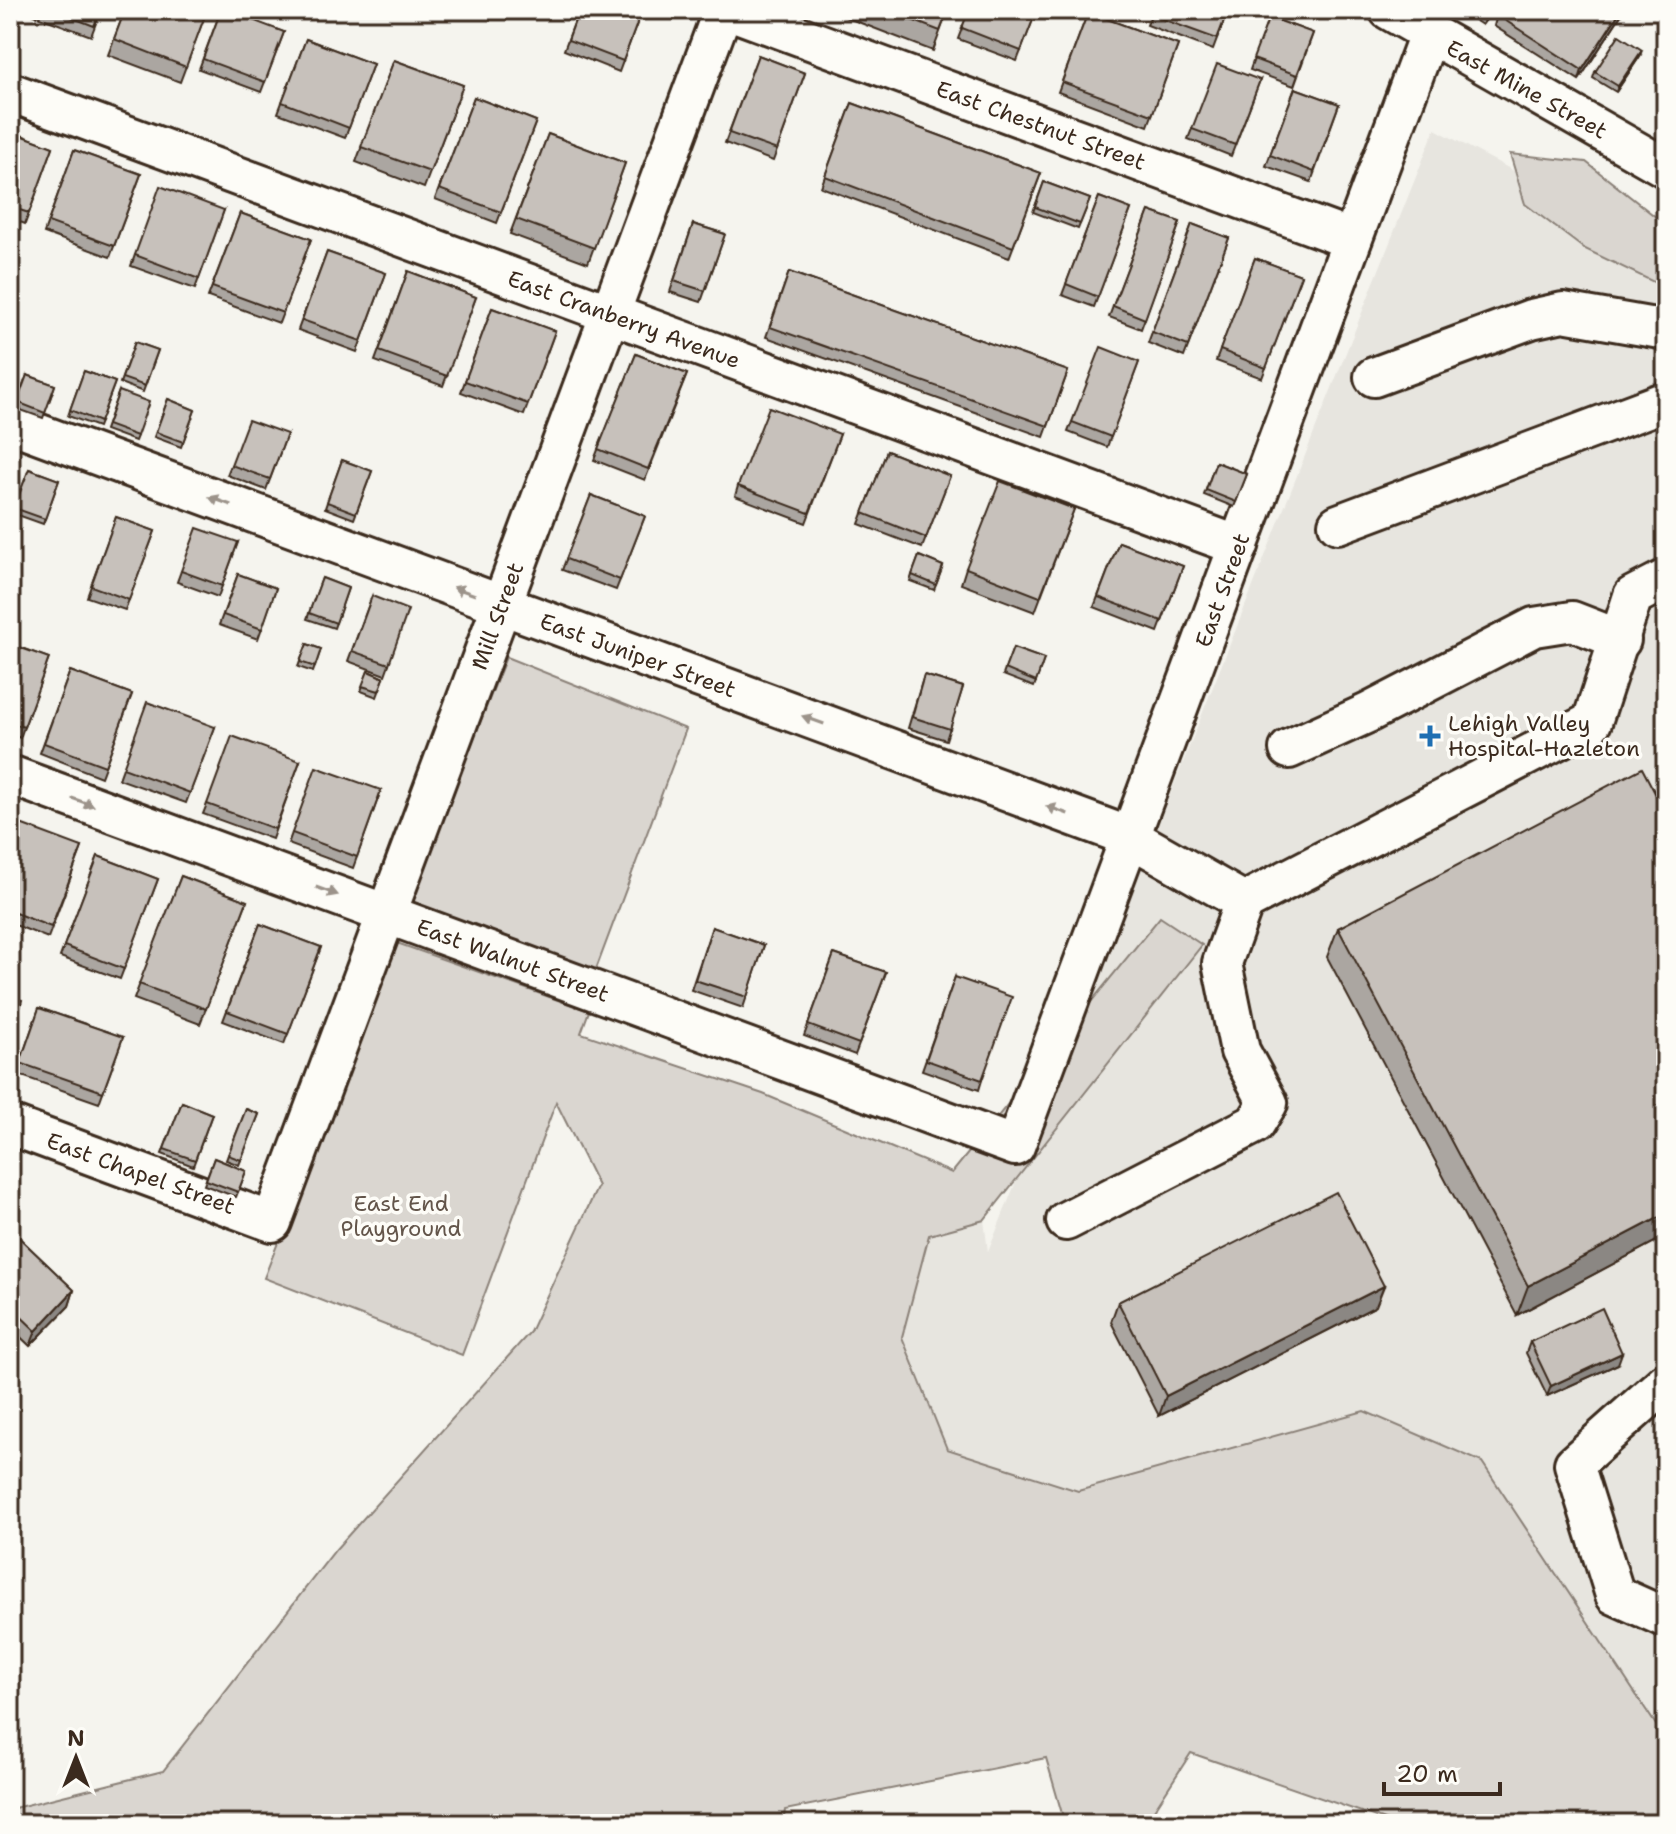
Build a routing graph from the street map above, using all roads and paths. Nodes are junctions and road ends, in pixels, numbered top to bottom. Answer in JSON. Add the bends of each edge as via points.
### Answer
{"nodes":[{"id":1,"x":723,"y":10,"type":"edge"},
{"id":2,"x":729,"y":10,"type":"edge"},
{"id":3,"x":1389,"y":10,"type":"edge"},
{"id":4,"x":1429,"y":34,"type":"junction"},
{"id":5,"x":10,"y":92,"type":"edge"},
{"id":6,"x":1666,"y":168,"type":"edge"},
{"id":7,"x":1352,"y":240,"type":"junction"},
{"id":8,"x":610,"y":314,"type":"junction"},
{"id":9,"x":1666,"y":330,"type":"edge"},
{"id":10,"x":1374,"y":377,"type":"dead end"},
{"id":11,"x":1666,"y":401,"type":"edge"},
{"id":12,"x":10,"y":423,"type":"edge"},
{"id":13,"x":1338,"y":524,"type":"dead end"},
{"id":14,"x":1239,"y":546,"type":"junction"},
{"id":15,"x":1666,"y":579,"type":"edge"},
{"id":16,"x":501,"y":604,"type":"junction"},
{"id":17,"x":1621,"y":640,"type":"junction"},
{"id":18,"x":1289,"y":749,"type":"dead end"},
{"id":19,"x":10,"y":775,"type":"edge"},
{"id":20,"x":1130,"y":837,"type":"junction"},
{"id":21,"x":1244,"y":902,"type":"junction"},
{"id":22,"x":386,"y":913,"type":"junction"},
{"id":23,"x":10,"y":1125,"type":"edge"},
{"id":24,"x":1015,"y":1146,"type":"joint"},
{"id":25,"x":1066,"y":1221,"type":"dead end"},
{"id":26,"x":272,"y":1222,"type":"joint"},
{"id":27,"x":1666,"y":1382,"type":"edge"},
{"id":28,"x":1666,"y":1618,"type":"edge"}],
"edges":[{"from":1,"to":8,"type":"street","name":"Mill Street"},
{"from":2,"to":7,"type":"street","name":"East Chestnut Street"},
{"from":3,"to":4,"type":"street","name":"East Mine Street"},
{"from":4,"to":6,"type":"street","name":"East Mine Street"},
{"from":4,"to":7,"type":"street","name":"East Street"},
{"from":5,"to":8,"type":"street","name":"East Cranberry Avenue"},
{"from":7,"to":14,"type":"street","name":"East Street"},
{"from":8,"to":14,"type":"street","name":"East Cranberry Avenue"},
{"from":8,"to":16,"type":"street","name":"Mill Street"},
{"from":9,"to":10,"type":"street","via":[[1563,312]]},
{"from":11,"to":13,"type":"street"},
{"from":16,"to":12,"type":"street","name":"East Juniper Street","one_way":true},
{"from":14,"to":20,"type":"street","name":"East Street"},
{"from":15,"to":17,"type":"street","via":[[1633,596]]},
{"from":20,"to":16,"type":"street","name":"East Juniper Street","one_way":true},
{"from":16,"to":22,"type":"street","name":"Mill Street"},
{"from":17,"to":18,"type":"street","via":[[1572,621],[1534,627]]},
{"from":17,"to":21,"type":"street","via":[[1592,722]]},
{"from":19,"to":22,"type":"street","name":"East Walnut Street","one_way":true},
{"from":20,"to":21,"type":"street","name":"East Juniper Street"},
{"from":20,"to":24,"type":"street","name":"East Street"},
{"from":21,"to":25,"type":"street","via":[[1222,963],[1240,1051],[1268,1103],[1255,1124]]},
{"from":22,"to":24,"type":"street","name":"East Walnut Street"},
{"from":22,"to":26,"type":"street","name":"Mill Street"},
{"from":23,"to":26,"type":"street","name":"East Chapel Street"},
{"from":27,"to":28,"type":"street","via":[[1574,1464],[1615,1595]]}]}
